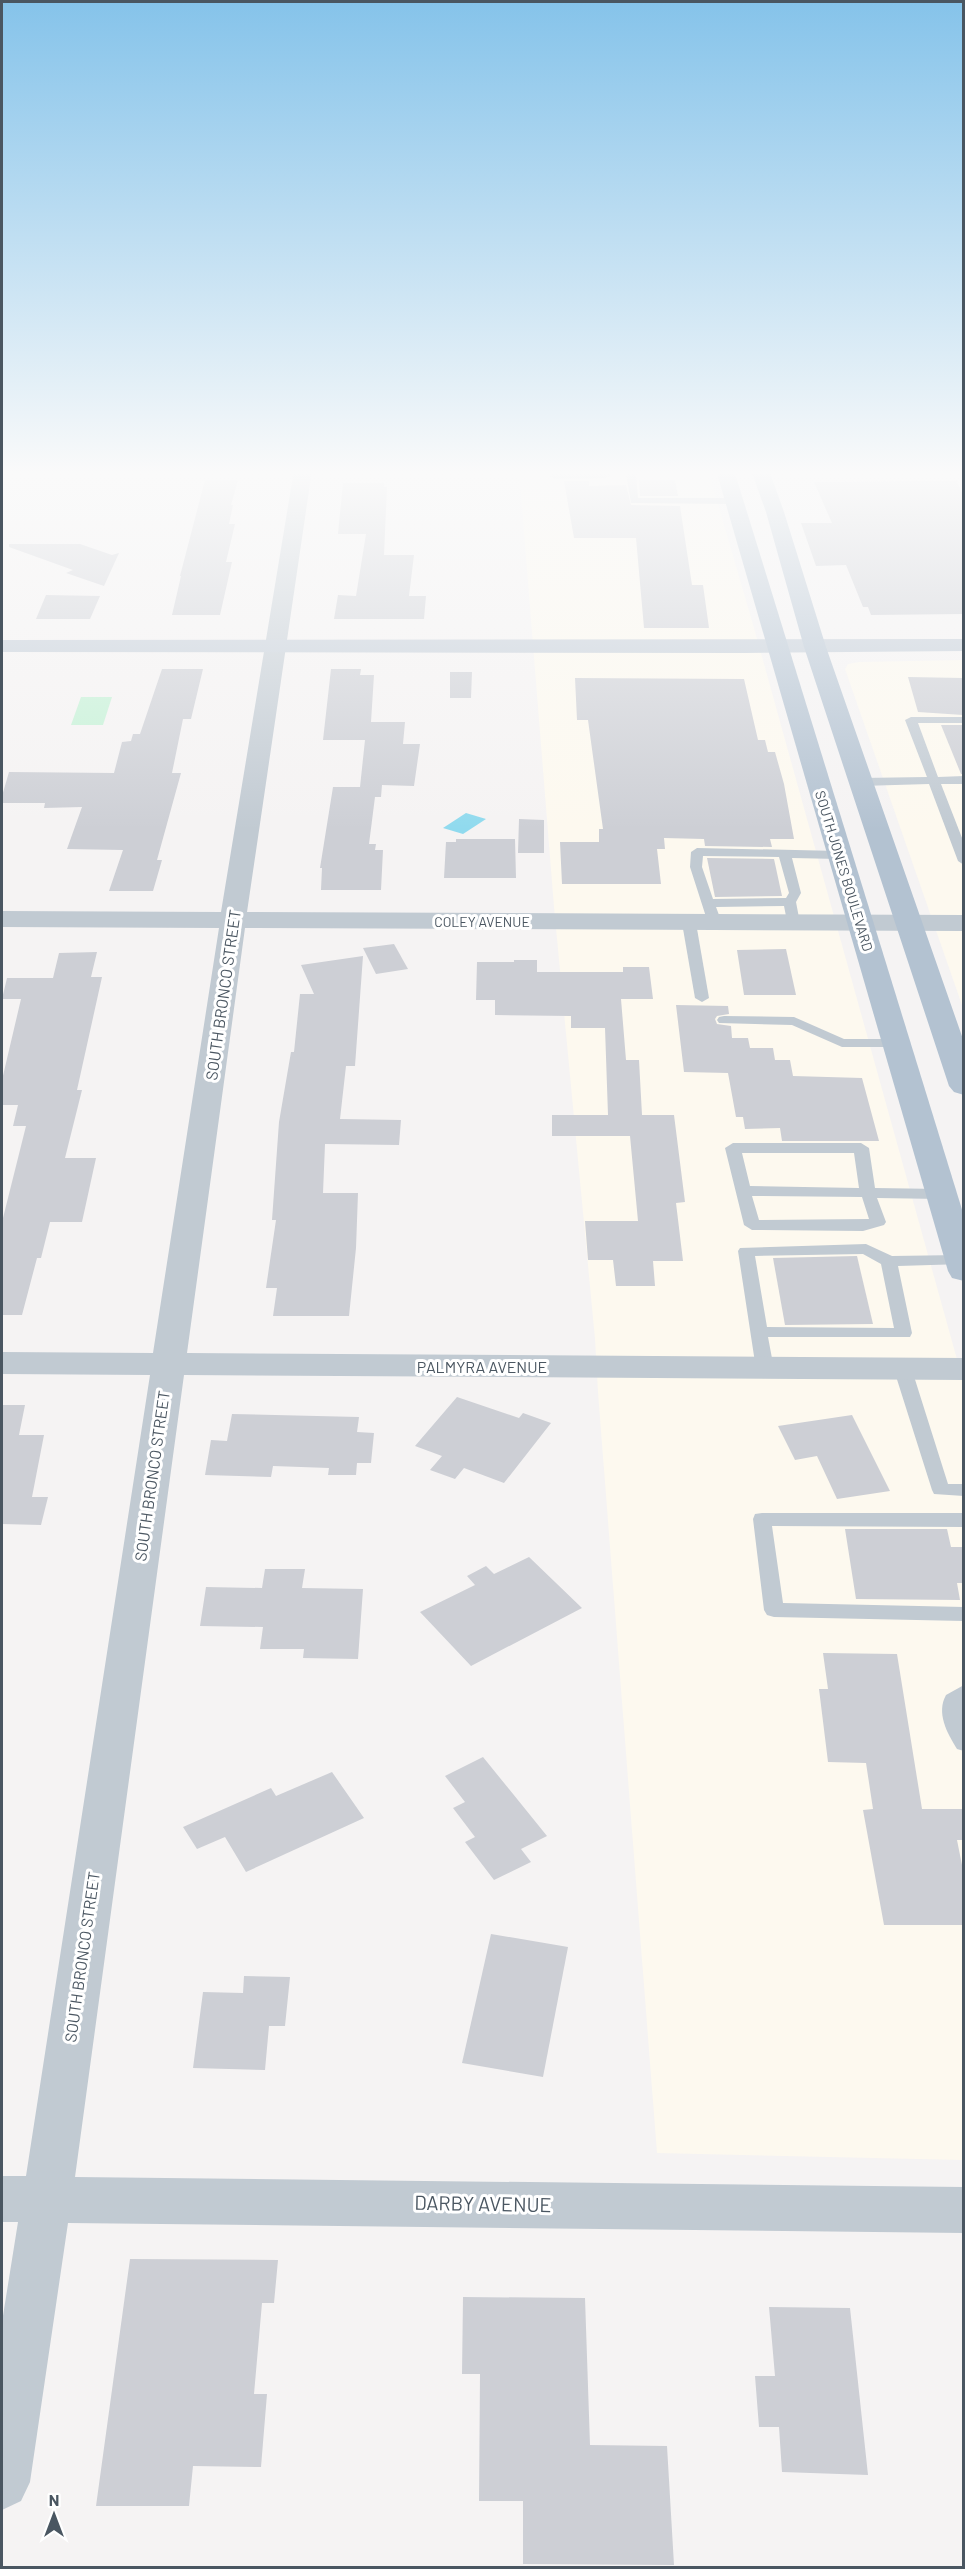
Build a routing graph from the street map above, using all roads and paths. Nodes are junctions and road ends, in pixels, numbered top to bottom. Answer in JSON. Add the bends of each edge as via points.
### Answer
{"nodes":[{"id":1,"x":286,"y":590,"type":"edge"},
{"id":2,"x":760,"y":590,"type":"edge"},
{"id":3,"x":798,"y":590,"type":"edge"},
{"id":4,"x":963,"y":645,"type":"edge"},
{"id":5,"x":2,"y":646,"type":"edge"},
{"id":6,"x":278,"y":647,"type":"junction"},
{"id":7,"x":777,"y":647,"type":"junction"},
{"id":8,"x":815,"y":647,"type":"junction"},
{"id":9,"x":963,"y":720,"type":"edge"},
{"id":10,"x":933,"y":780,"type":"junction"},
{"id":11,"x":963,"y":780,"type":"edge"},
{"id":12,"x":861,"y":782,"type":"junction"},
{"id":13,"x":784,"y":853,"type":"junction"},
{"id":14,"x":839,"y":855,"type":"junction"},
{"id":15,"x":963,"y":861,"type":"edge"},
{"id":16,"x":712,"y":913,"type":"junction"},
{"id":17,"x":791,"y":913,"type":"junction"},
{"id":18,"x":2,"y":919,"type":"edge"},
{"id":19,"x":233,"y":921,"type":"junction"},
{"id":20,"x":688,"y":923,"type":"junction"},
{"id":21,"x":908,"y":923,"type":"junction"},
{"id":22,"x":963,"y":923,"type":"edge"},
{"id":23,"x":860,"y":924,"type":"junction"},
{"id":24,"x":702,"y":998,"type":"dead end"},
{"id":25,"x":723,"y":1020,"type":"dead end"},
{"id":26,"x":896,"y":1043,"type":"junction"},
{"id":27,"x":963,"y":1086,"type":"edge"},
{"id":28,"x":743,"y":1191,"type":"junction"},
{"id":29,"x":868,"y":1193,"type":"junction"},
{"id":30,"x":941,"y":1194,"type":"junction"},
{"id":31,"x":889,"y":1261,"type":"junction"},
{"id":32,"x":962,"y":1265,"type":"edge"},
{"id":33,"x":759,"y":1332,"type":"junction"},
{"id":34,"x":2,"y":1363,"type":"edge"},
{"id":35,"x":168,"y":1366,"type":"junction"},
{"id":36,"x":765,"y":1369,"type":"junction"},
{"id":37,"x":963,"y":1369,"type":"edge"},
{"id":38,"x":903,"y":1370,"type":"junction"},
{"id":39,"x":963,"y":1490,"type":"edge"},
{"id":40,"x":963,"y":1520,"type":"edge"},
{"id":41,"x":963,"y":1614,"type":"edge"},
{"id":42,"x":963,"y":1693,"type":"edge"},
{"id":43,"x":963,"y":1743,"type":"edge"},
{"id":44,"x":24,"y":2199,"type":"edge"},
{"id":45,"x":963,"y":2210,"type":"edge"},
{"id":46,"x":2,"y":2482,"type":"edge"}],
"edges":[{"from":1,"to":6,"type":"street","name":"SOUTH BRONCO STREET"},
{"from":2,"to":7,"type":"main road","name":"SOUTH JONES BOULEVARD"},
{"from":3,"to":8,"type":"main road"},
{"from":4,"to":8,"type":"street"},
{"from":5,"to":6,"type":"street"},
{"from":6,"to":7,"type":"street"},
{"from":6,"to":19,"type":"street","name":"SOUTH BRONCO STREET"},
{"from":7,"to":8,"type":"street"},
{"from":7,"to":14,"type":"main road","name":"SOUTH JONES BOULEVARD"},
{"from":8,"to":12,"type":"main road"},
{"from":9,"to":10,"type":"lane","via":[[911,720]]},
{"from":10,"to":11,"type":"lane"},
{"from":10,"to":12,"type":"lane"},
{"from":10,"to":15,"type":"lane"},
{"from":12,"to":21,"type":"main road"},
{"from":13,"to":14,"type":"lane"},
{"from":13,"to":16,"type":"lane","via":[[697,852],[696,867]]},
{"from":13,"to":17,"type":"lane","via":[[795,893]]},
{"from":14,"to":23,"type":"main road","name":"SOUTH JONES BOULEVARD"},
{"from":16,"to":17,"type":"street","name":"COLEY AVENUE"},
{"from":16,"to":20,"type":"street","name":"COLEY AVENUE"},
{"from":17,"to":23,"type":"street","name":"COLEY AVENUE"},
{"from":18,"to":19,"type":"street","name":"COLEY AVENUE"},
{"from":19,"to":20,"type":"street","name":"COLEY AVENUE"},
{"from":19,"to":35,"type":"street","name":"SOUTH BRONCO STREET"},
{"from":20,"to":24,"type":"lane"},
{"from":21,"to":22,"type":"street","name":"COLEY AVENUE"},
{"from":21,"to":23,"type":"street","name":"COLEY AVENUE"},
{"from":21,"to":27,"type":"main road"},
{"from":23,"to":26,"type":"main road","name":"SOUTH JONES BOULEVARD"},
{"from":25,"to":26,"type":"lane","via":[[794,1021],[842,1043]]},
{"from":26,"to":30,"type":"main road","name":"SOUTH JONES BOULEVARD"},
{"from":28,"to":29,"type":"lane"},
{"from":28,"to":29,"type":"lane","via":[[752,1225],[863,1226],[878,1222]]},
{"from":28,"to":29,"type":"lane","via":[[733,1148],[861,1148]]},
{"from":29,"to":30,"type":"lane"},
{"from":30,"to":32,"type":"main road","name":"SOUTH JONES BOULEVARD"},
{"from":31,"to":32,"type":"lane"},
{"from":31,"to":33,"type":"lane","via":[[904,1334]]},
{"from":31,"to":33,"type":"lane","via":[[866,1249],[746,1251]]},
{"from":33,"to":36,"type":"lane"},
{"from":34,"to":35,"type":"street","name":"PALMYRA AVENUE"},
{"from":35,"to":36,"type":"street","name":"PALMYRA AVENUE"},
{"from":35,"to":44,"type":"street","name":"SOUTH BRONCO STREET"},
{"from":36,"to":38,"type":"street","name":"PALMYRA AVENUE"},
{"from":37,"to":38,"type":"street","name":"PALMYRA AVENUE"},
{"from":38,"to":39,"type":"lane","via":[[941,1490]]},
{"from":40,"to":41,"type":"lane","via":[[762,1519],[774,1610]]},
{"from":42,"to":43,"type":"lane","via":[[953,1700],[951,1710],[953,1727]]},
{"from":44,"to":45,"type":"street","name":"DARBY AVENUE"},
{"from":44,"to":46,"type":"street","name":"SOUTH BRONCO STREET"}]}
